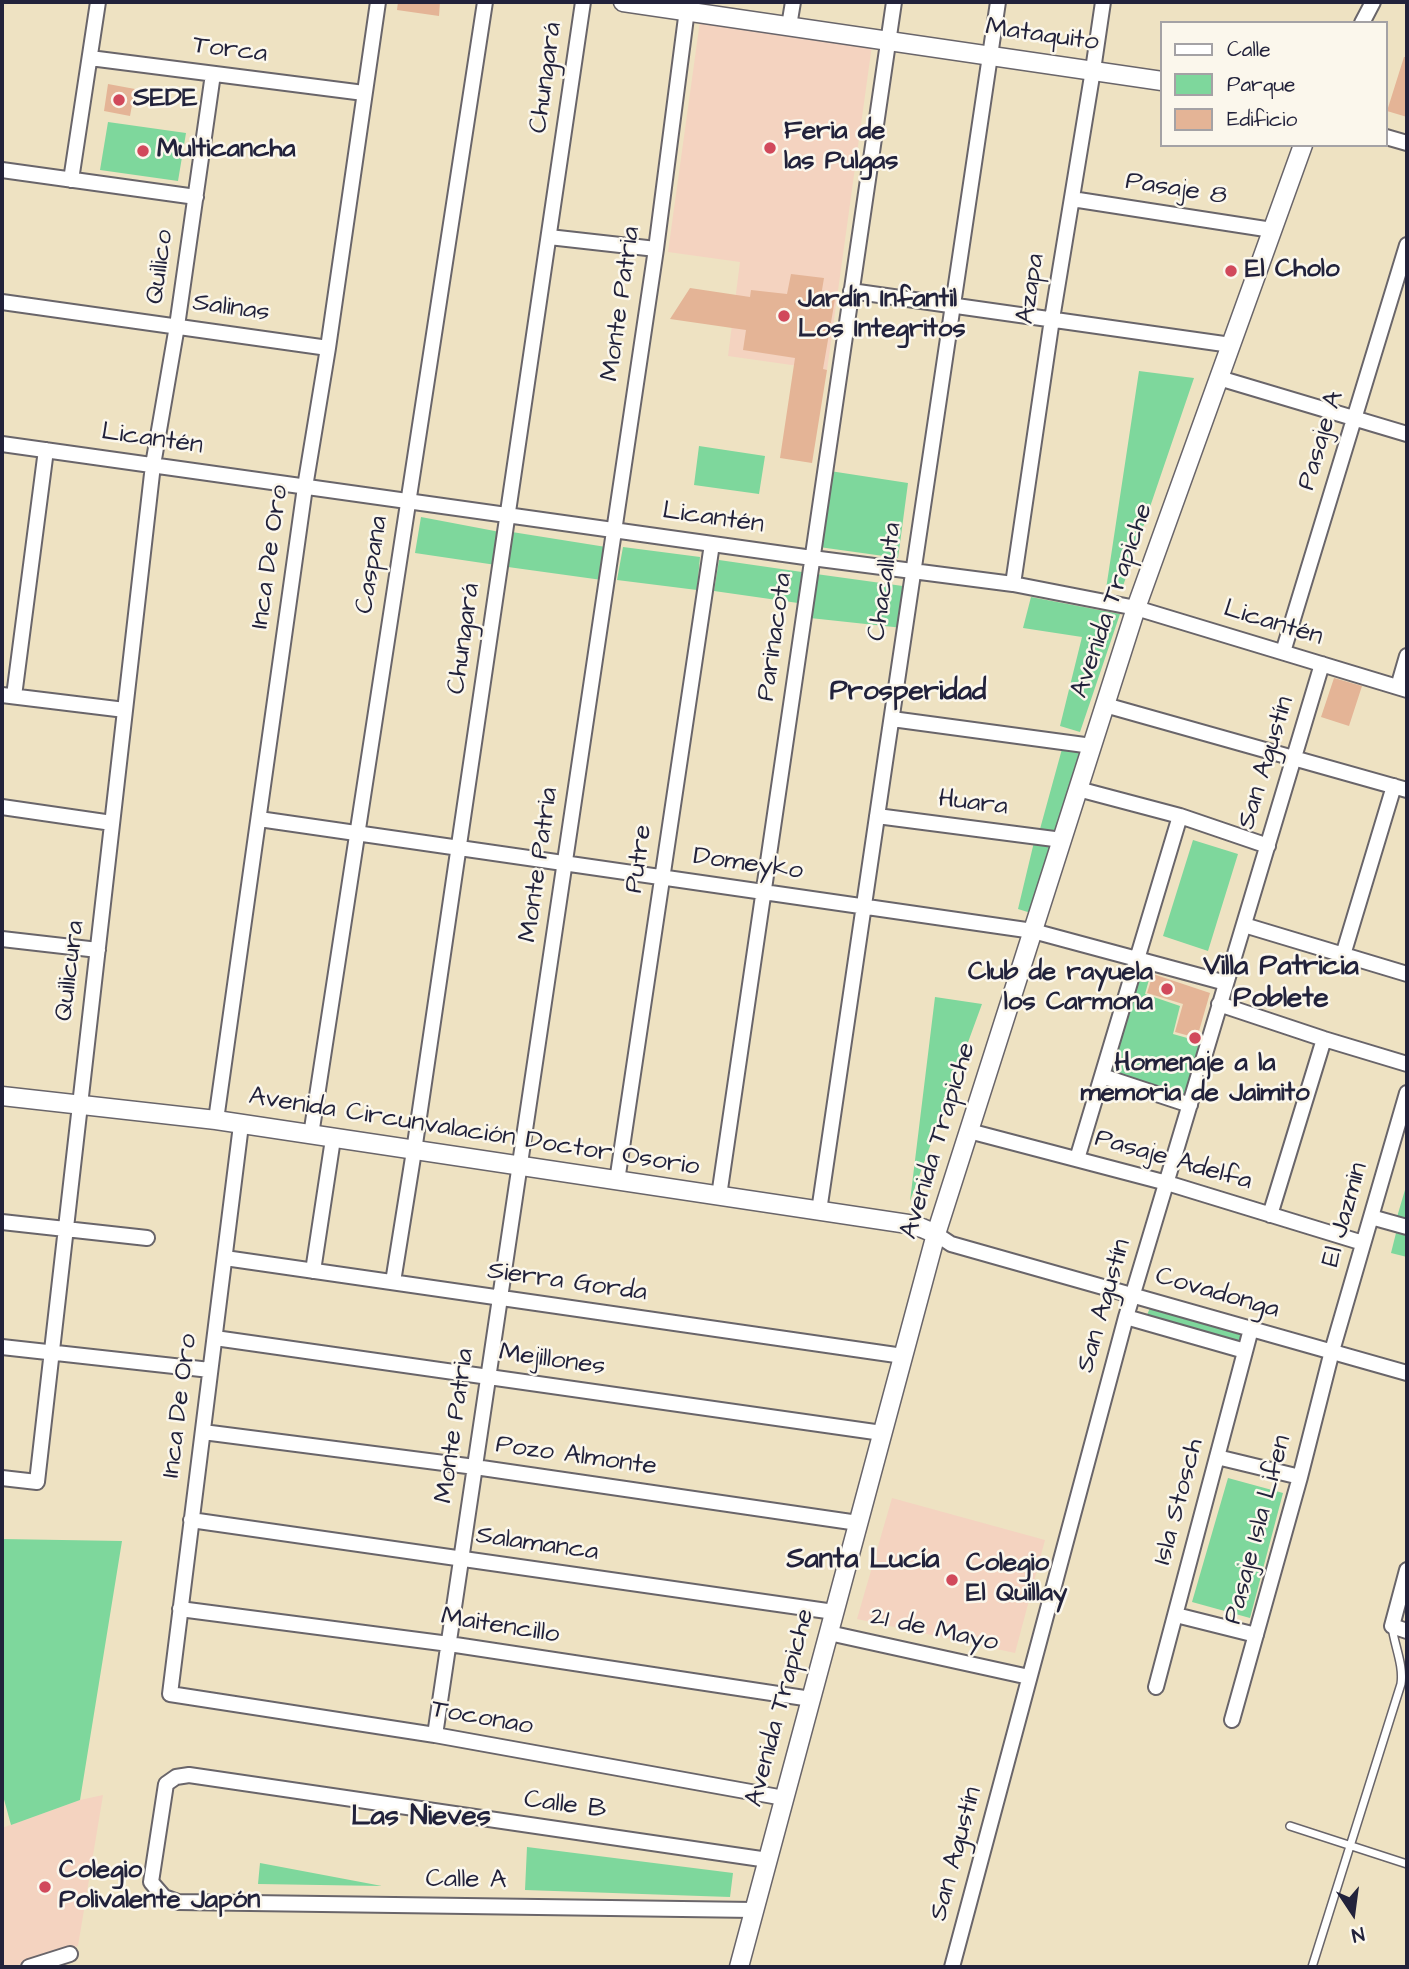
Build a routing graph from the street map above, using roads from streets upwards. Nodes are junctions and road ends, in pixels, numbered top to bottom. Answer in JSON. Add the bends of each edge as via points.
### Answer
{"nodes":[{"id":1,"x":98,"y":2,"type":"edge"},
{"id":2,"x":378,"y":2,"type":"edge"},
{"id":3,"x":485,"y":2,"type":"edge"},
{"id":4,"x":583,"y":2,"type":"edge"},
{"id":5,"x":623,"y":2,"type":"edge"},
{"id":6,"x":793,"y":2,"type":"edge"},
{"id":7,"x":894,"y":2,"type":"edge"},
{"id":8,"x":998,"y":2,"type":"edge"},
{"id":9,"x":1103,"y":2,"type":"edge"},
{"id":10,"x":1373,"y":2,"type":"edge"},
{"id":11,"x":687,"y":6,"type":"edge"},
{"id":12,"x":1363,"y":21,"type":"edge"},
{"id":13,"x":789,"y":26,"type":"junction"},
{"id":14,"x":888,"y":40,"type":"junction"},
{"id":15,"x":990,"y":55,"type":"junction"},
{"id":16,"x":90,"y":58,"type":"junction"},
{"id":17,"x":1093,"y":70,"type":"junction"},
{"id":18,"x":213,"y":74,"type":"junction"},
{"id":19,"x":1160,"y":81,"type":"edge"},
{"id":20,"x":365,"y":93,"type":"junction"},
{"id":21,"x":1388,"y":138,"type":"edge"},
{"id":22,"x":1407,"y":143,"type":"edge"},
{"id":23,"x":1302,"y":147,"type":"edge"},
{"id":24,"x":2,"y":170,"type":"edge"},
{"id":25,"x":71,"y":180,"type":"junction"},
{"id":26,"x":196,"y":197,"type":"junction"},
{"id":27,"x":1072,"y":199,"type":"junction"},
{"id":28,"x":1272,"y":230,"type":"junction"},
{"id":29,"x":549,"y":237,"type":"junction"},
{"id":30,"x":1407,"y":244,"type":"edge"},
{"id":31,"x":656,"y":249,"type":"junction"},
{"id":32,"x":851,"y":291,"type":"junction"},
{"id":33,"x":2,"y":302,"type":"edge"},
{"id":34,"x":953,"y":305,"type":"junction"},
{"id":35,"x":1052,"y":319,"type":"junction"},
{"id":36,"x":177,"y":326,"type":"junction"},
{"id":37,"x":1231,"y":345,"type":"junction"},
{"id":38,"x":328,"y":348,"type":"junction"},
{"id":39,"x":1219,"y":378,"type":"junction"},
{"id":40,"x":1354,"y":418,"type":"junction"},
{"id":41,"x":1407,"y":434,"type":"edge"},
{"id":42,"x":2,"y":444,"type":"edge"},
{"id":43,"x":46,"y":450,"type":"junction"},
{"id":44,"x":153,"y":466,"type":"junction"},
{"id":45,"x":305,"y":487,"type":"junction"},
{"id":46,"x":408,"y":501,"type":"junction"},
{"id":47,"x":508,"y":515,"type":"junction"},
{"id":48,"x":614,"y":530,"type":"junction"},
{"id":49,"x":712,"y":544,"type":"junction"},
{"id":50,"x":812,"y":558,"type":"junction"},
{"id":51,"x":911,"y":572,"type":"junction"},
{"id":52,"x":1013,"y":584,"type":"junction"},
{"id":53,"x":1136,"y":608,"type":"junction"},
{"id":54,"x":1283,"y":652,"type":"junction"},
{"id":55,"x":1407,"y":656,"type":"edge"},
{"id":56,"x":1322,"y":664,"type":"junction"},
{"id":57,"x":1403,"y":689,"type":"edge"},
{"id":58,"x":8,"y":696,"type":"edge"},
{"id":59,"x":1105,"y":705,"type":"junction"},
{"id":60,"x":125,"y":710,"type":"junction"},
{"id":61,"x":892,"y":719,"type":"junction"},
{"id":62,"x":1092,"y":746,"type":"junction"},
{"id":63,"x":1294,"y":759,"type":"junction"},
{"id":64,"x":1400,"y":788,"type":"edge"},
{"id":65,"x":1079,"y":789,"type":"junction"},
{"id":66,"x":2,"y":807,"type":"edge"},
{"id":67,"x":877,"y":816,"type":"junction"},
{"id":68,"x":1180,"y":816,"type":"junction"},
{"id":69,"x":259,"y":819,"type":"junction"},
{"id":70,"x":112,"y":823,"type":"junction"},
{"id":71,"x":357,"y":833,"type":"junction"},
{"id":72,"x":1062,"y":840,"type":"junction"},
{"id":73,"x":1268,"y":846,"type":"junction"},
{"id":74,"x":459,"y":848,"type":"junction"},
{"id":75,"x":565,"y":863,"type":"junction"},
{"id":76,"x":662,"y":877,"type":"junction"},
{"id":77,"x":764,"y":892,"type":"junction"},
{"id":78,"x":864,"y":906,"type":"junction"},
{"id":79,"x":1244,"y":925,"type":"junction"},
{"id":80,"x":1033,"y":931,"type":"junction"},
{"id":81,"x":2,"y":939,"type":"edge"},
{"id":82,"x":98,"y":950,"type":"junction"},
{"id":83,"x":1343,"y":955,"type":"junction"},
{"id":84,"x":1136,"y":959,"type":"junction"},
{"id":85,"x":1407,"y":974,"type":"edge"},
{"id":86,"x":1226,"y":983,"type":"junction"},
{"id":87,"x":1219,"y":1004,"type":"junction"},
{"id":88,"x":1324,"y":1039,"type":"junction"},
{"id":89,"x":1407,"y":1064,"type":"edge"},
{"id":90,"x":1102,"y":1076,"type":"junction"},
{"id":91,"x":1407,"y":1094,"type":"edge"},
{"id":92,"x":2,"y":1096,"type":"edge"},
{"id":93,"x":80,"y":1105,"type":"junction"},
{"id":94,"x":1190,"y":1105,"type":"junction"},
{"id":95,"x":216,"y":1120,"type":"junction"},
{"id":96,"x":241,"y":1125,"type":"junction"},
{"id":97,"x":969,"y":1131,"type":"junction"},
{"id":98,"x":311,"y":1135,"type":"junction"},
{"id":99,"x":333,"y":1139,"type":"junction"},
{"id":100,"x":414,"y":1151,"type":"junction"},
{"id":101,"x":1077,"y":1159,"type":"junction"},
{"id":102,"x":520,"y":1167,"type":"junction"},
{"id":103,"x":617,"y":1181,"type":"junction"},
{"id":104,"x":1167,"y":1183,"type":"junction"},
{"id":105,"x":719,"y":1196,"type":"junction"},
{"id":106,"x":819,"y":1211,"type":"junction"},
{"id":107,"x":1270,"y":1215,"type":"junction"},
{"id":108,"x":1371,"y":1217,"type":"junction"},
{"id":109,"x":2,"y":1222,"type":"edge"},
{"id":110,"x":1407,"y":1227,"type":"edge"},
{"id":111,"x":66,"y":1229,"type":"junction"},
{"id":112,"x":936,"y":1234,"type":"junction"},
{"id":113,"x":147,"y":1238,"type":"dead end"},
{"id":114,"x":1363,"y":1243,"type":"junction"},
{"id":115,"x":225,"y":1258,"type":"junction"},
{"id":116,"x":313,"y":1271,"type":"junction"},
{"id":117,"x":393,"y":1282,"type":"junction"},
{"id":118,"x":1133,"y":1295,"type":"junction"},
{"id":119,"x":500,"y":1298,"type":"junction"},
{"id":120,"x":1126,"y":1317,"type":"junction"},
{"id":121,"x":1251,"y":1329,"type":"junction"},
{"id":122,"x":215,"y":1338,"type":"junction"},
{"id":123,"x":2,"y":1347,"type":"edge"},
{"id":124,"x":1245,"y":1351,"type":"junction"},
{"id":125,"x":1332,"y":1351,"type":"junction"},
{"id":126,"x":51,"y":1352,"type":"junction"},
{"id":127,"x":903,"y":1356,"type":"junction"},
{"id":128,"x":211,"y":1370,"type":"junction"},
{"id":129,"x":1407,"y":1373,"type":"edge"},
{"id":130,"x":489,"y":1377,"type":"junction"},
{"id":131,"x":202,"y":1432,"type":"junction"},
{"id":132,"x":882,"y":1433,"type":"junction"},
{"id":133,"x":1217,"y":1457,"type":"junction"},
{"id":134,"x":475,"y":1467,"type":"junction"},
{"id":135,"x":1300,"y":1477,"type":"junction"},
{"id":136,"x":2,"y":1478,"type":"edge"},
{"id":137,"x":191,"y":1520,"type":"junction"},
{"id":138,"x":858,"y":1523,"type":"junction"},
{"id":139,"x":461,"y":1558,"type":"junction"},
{"id":140,"x":1407,"y":1570,"type":"edge"},
{"id":141,"x":180,"y":1609,"type":"junction"},
{"id":142,"x":834,"y":1612,"type":"junction"},
{"id":143,"x":1176,"y":1615,"type":"junction"},
{"id":144,"x":1407,"y":1631,"type":"edge"},
{"id":145,"x":829,"y":1633,"type":"junction"},
{"id":146,"x":1256,"y":1635,"type":"junction"},
{"id":147,"x":449,"y":1644,"type":"junction"},
{"id":148,"x":1029,"y":1677,"type":"junction"},
{"id":149,"x":1157,"y":1687,"type":"dead end"},
{"id":150,"x":170,"y":1694,"type":"joint"},
{"id":151,"x":811,"y":1699,"type":"junction"},
{"id":152,"x":1232,"y":1720,"type":"dead end"},
{"id":153,"x":435,"y":1735,"type":"junction"},
{"id":154,"x":784,"y":1798,"type":"junction"},
{"id":155,"x":768,"y":1860,"type":"junction"},
{"id":156,"x":178,"y":1902,"type":"joint"},
{"id":157,"x":754,"y":1910,"type":"junction"},
{"id":158,"x":70,"y":1954,"type":"dead end"},
{"id":159,"x":29,"y":1967,"type":"edge"},
{"id":160,"x":739,"y":1967,"type":"edge"},
{"id":161,"x":952,"y":1967,"type":"edge"}],
"edges":[{"from":1,"to":16,"type":"street"},
{"from":2,"to":20,"type":"street","name":"Inca De Oro"},
{"from":3,"to":46,"type":"street","name":"Caspana"},
{"from":4,"to":29,"type":"street","name":"Chungará"},
{"from":5,"to":11,"type":"street","name":"Mataquito"},
{"from":6,"to":13,"type":"street"},
{"from":7,"to":14,"type":"street","name":"Parinacota"},
{"from":8,"to":15,"type":"street","name":"Chacalluta"},
{"from":9,"to":17,"type":"street","name":"Azapa"},
{"from":10,"to":12,"type":"street"},
{"from":11,"to":13,"type":"street","name":"Mataquito"},
{"from":11,"to":31,"type":"street","name":"Monte Patria"},
{"from":13,"to":14,"type":"street","name":"Mataquito"},
{"from":14,"to":15,"type":"street","name":"Mataquito"},
{"from":14,"to":32,"type":"street","name":"Parinacota"},
{"from":15,"to":17,"type":"street","name":"Mataquito"},
{"from":15,"to":34,"type":"street","name":"Chacalluta"},
{"from":16,"to":18,"type":"street","name":"Torca"},
{"from":16,"to":25,"type":"street"},
{"from":17,"to":19,"type":"street","name":"Mataquito"},
{"from":17,"to":27,"type":"street","name":"Azapa"},
{"from":18,"to":20,"type":"street","name":"Torca"},
{"from":18,"to":26,"type":"street","name":"Quilico"},
{"from":20,"to":38,"type":"street","name":"Inca De Oro"},
{"from":21,"to":22,"type":"street"},
{"from":23,"to":28,"type":"street","name":"Avenida Trapiche"},
{"from":24,"to":25,"type":"street"},
{"from":25,"to":26,"type":"street"},
{"from":26,"to":36,"type":"street","name":"Quilico"},
{"from":27,"to":28,"type":"street","name":"Pasaje 8"},
{"from":27,"to":35,"type":"street","name":"Azapa"},
{"from":28,"to":37,"type":"street","name":"Avenida Trapiche"},
{"from":29,"to":31,"type":"street"},
{"from":29,"to":47,"type":"street","name":"Chungará"},
{"from":30,"to":40,"type":"street","name":"Pasaje A"},
{"from":31,"to":48,"type":"street","name":"Monte Patria"},
{"from":32,"to":34,"type":"street"},
{"from":32,"to":50,"type":"street","name":"Parinacota"},
{"from":33,"to":36,"type":"street","name":"Salinas"},
{"from":34,"to":35,"type":"street"},
{"from":34,"to":51,"type":"street","name":"Chacalluta"},
{"from":35,"to":37,"type":"street"},
{"from":35,"to":52,"type":"street","name":"Azapa"},
{"from":36,"to":38,"type":"street","name":"Salinas"},
{"from":36,"to":44,"type":"street","name":"Quilico"},
{"from":37,"to":39,"type":"street","name":"Avenida Trapiche"},
{"from":38,"to":45,"type":"street","name":"Inca De Oro"},
{"from":39,"to":40,"type":"street"},
{"from":39,"to":53,"type":"street","name":"Avenida Trapiche"},
{"from":40,"to":41,"type":"street"},
{"from":40,"to":54,"type":"street","name":"Pasaje A"},
{"from":42,"to":43,"type":"street","name":"Licantén"},
{"from":43,"to":44,"type":"street","name":"Licantén"},
{"from":43,"to":58,"type":"street"},
{"from":44,"to":45,"type":"street","name":"Licantén"},
{"from":44,"to":60,"type":"street","name":"Quilicura"},
{"from":45,"to":46,"type":"street","name":"Licantén"},
{"from":45,"to":69,"type":"street","name":"Inca De Oro"},
{"from":46,"to":47,"type":"street","name":"Licantén"},
{"from":46,"to":71,"type":"street","name":"Caspana"},
{"from":47,"to":48,"type":"street","name":"Licantén"},
{"from":47,"to":74,"type":"street","name":"Chungará"},
{"from":48,"to":49,"type":"street","name":"Licantén"},
{"from":48,"to":75,"type":"street","name":"Monte Patria"},
{"from":49,"to":50,"type":"street","name":"Licantén"},
{"from":49,"to":76,"type":"street","name":"Putre"},
{"from":50,"to":51,"type":"street","name":"Licantén"},
{"from":50,"to":77,"type":"street","name":"Parinacota"},
{"from":51,"to":52,"type":"street","name":"Licantén"},
{"from":51,"to":61,"type":"street","name":"Chacalluta"},
{"from":52,"to":53,"type":"street","name":"Licantén"},
{"from":53,"to":54,"type":"street","name":"Licantén"},
{"from":53,"to":59,"type":"street","name":"Avenida Trapiche"},
{"from":54,"to":56,"type":"street","name":"Licantén"},
{"from":55,"to":57,"type":"street"},
{"from":56,"to":57,"type":"street","name":"Licantén"},
{"from":56,"to":63,"type":"street","name":"San Agustín"},
{"from":58,"to":60,"type":"street"},
{"from":59,"to":62,"type":"street","name":"Avenida Trapiche"},
{"from":59,"to":63,"type":"street"},
{"from":60,"to":70,"type":"street","name":"Quilicura"},
{"from":61,"to":62,"type":"street"},
{"from":61,"to":67,"type":"street","name":"Chacalluta"},
{"from":62,"to":65,"type":"street","name":"Avenida Trapiche"},
{"from":63,"to":64,"type":"street"},
{"from":63,"to":73,"type":"street","name":"San Agustín"},
{"from":64,"to":83,"type":"street"},
{"from":65,"to":68,"type":"street"},
{"from":65,"to":72,"type":"street","name":"Avenida Trapiche"},
{"from":66,"to":70,"type":"street"},
{"from":67,"to":72,"type":"street","name":"Huara"},
{"from":67,"to":78,"type":"street","name":"Chacalluta"},
{"from":68,"to":73,"type":"street"},
{"from":68,"to":84,"type":"street"},
{"from":69,"to":71,"type":"street","name":"Domeyko"},
{"from":69,"to":95,"type":"street","name":"Inca De Oro"},
{"from":70,"to":82,"type":"street","name":"Quilicura"},
{"from":71,"to":74,"type":"street","name":"Domeyko"},
{"from":71,"to":98,"type":"street","name":"Caspana"},
{"from":72,"to":80,"type":"street","name":"Avenida Trapiche"},
{"from":73,"to":79,"type":"street","name":"San Agustín"},
{"from":74,"to":75,"type":"street","name":"Domeyko"},
{"from":74,"to":100,"type":"street","name":"Chungará"},
{"from":75,"to":76,"type":"street","name":"Domeyko"},
{"from":75,"to":102,"type":"street","name":"Monte Patria"},
{"from":76,"to":77,"type":"street","name":"Domeyko"},
{"from":76,"to":103,"type":"street","name":"Putre"},
{"from":77,"to":78,"type":"street","name":"Domeyko"},
{"from":77,"to":105,"type":"street","name":"Parinacota"},
{"from":78,"to":80,"type":"street","name":"Domeyko"},
{"from":78,"to":106,"type":"street","name":"Chacalluta"},
{"from":79,"to":83,"type":"street"},
{"from":79,"to":86,"type":"street","name":"San Agustín"},
{"from":80,"to":84,"type":"street","name":"Domeyko"},
{"from":80,"to":97,"type":"street","name":"Avenida Trapiche"},
{"from":81,"to":82,"type":"street"},
{"from":82,"to":93,"type":"street","name":"Quilicura"},
{"from":83,"to":85,"type":"street"},
{"from":84,"to":86,"type":"street","name":"Domeyko"},
{"from":84,"to":90,"type":"street"},
{"from":86,"to":87,"type":"street","name":"San Agustín"},
{"from":87,"to":88,"type":"street"},
{"from":87,"to":94,"type":"street","name":"San Agustín"},
{"from":88,"to":89,"type":"street"},
{"from":88,"to":107,"type":"street"},
{"from":90,"to":94,"type":"street"},
{"from":90,"to":101,"type":"street"},
{"from":91,"to":108,"type":"street","name":"El Jazmin"},
{"from":92,"to":93,"type":"street","name":"Avenida Circunvalación Doctor Osorio"},
{"from":93,"to":95,"type":"street","name":"Avenida Circunvalación Doctor Osorio"},
{"from":93,"to":111,"type":"street","name":"Quilicura"},
{"from":94,"to":104,"type":"street","name":"San Agustín"},
{"from":95,"to":96,"type":"street","name":"Avenida Circunvalación Doctor Osorio"},
{"from":96,"to":98,"type":"street","name":"Avenida Circunvalación Doctor Osorio"},
{"from":96,"to":115,"type":"street","name":"Inca De Oro"},
{"from":97,"to":101,"type":"street","name":"Pasaje Adelfa"},
{"from":97,"to":112,"type":"street","name":"Avenida Trapiche"},
{"from":98,"to":99,"type":"street","name":"Avenida Circunvalación Doctor Osorio"},
{"from":99,"to":100,"type":"street","name":"Avenida Circunvalación Doctor Osorio"},
{"from":99,"to":116,"type":"street"},
{"from":100,"to":102,"type":"street","name":"Avenida Circunvalación Doctor Osorio"},
{"from":100,"to":117,"type":"street","name":"Chungará"},
{"from":101,"to":104,"type":"street","name":"Pasaje Adelfa"},
{"from":102,"to":103,"type":"street","name":"Avenida Circunvalación Doctor Osorio"},
{"from":102,"to":119,"type":"street","name":"Monte Patria"},
{"from":103,"to":105,"type":"street","name":"Avenida Circunvalación Doctor Osorio"},
{"from":104,"to":107,"type":"street","name":"Pasaje Adelfa"},
{"from":104,"to":118,"type":"street","name":"San Agustín"},
{"from":105,"to":106,"type":"street","name":"Avenida Circunvalación Doctor Osorio"},
{"from":106,"to":112,"type":"street","name":"Avenida Circunvalación Doctor Osorio","via":[[908,1224]]},
{"from":107,"to":114,"type":"street","name":"Pasaje Adelfa"},
{"from":108,"to":110,"type":"street"},
{"from":108,"to":114,"type":"street","name":"El Jazmin"},
{"from":109,"to":111,"type":"street"},
{"from":111,"to":113,"type":"street"},
{"from":111,"to":126,"type":"street","name":"Quilicura"},
{"from":112,"to":118,"type":"street","name":"Covadonga","via":[[951,1244]]},
{"from":112,"to":127,"type":"street","name":"Avenida Trapiche"},
{"from":114,"to":125,"type":"street","name":"El Jazmin"},
{"from":115,"to":116,"type":"street","name":"Sierra Gorda"},
{"from":115,"to":122,"type":"street","name":"Inca De Oro"},
{"from":116,"to":117,"type":"street","name":"Sierra Gorda"},
{"from":117,"to":119,"type":"street","name":"Sierra Gorda"},
{"from":118,"to":120,"type":"street","name":"San Agustín"},
{"from":118,"to":121,"type":"street","name":"Covadonga"},
{"from":119,"to":127,"type":"street","name":"Sierra Gorda"},
{"from":119,"to":130,"type":"street","name":"Monte Patria"},
{"from":120,"to":124,"type":"street"},
{"from":120,"to":148,"type":"street","name":"San Agustín"},
{"from":121,"to":124,"type":"street","name":"Isla Stosch"},
{"from":121,"to":125,"type":"street","name":"Covadonga"},
{"from":122,"to":128,"type":"street","name":"Inca De Oro"},
{"from":122,"to":130,"type":"street","name":"Mejillones"},
{"from":123,"to":126,"type":"street"},
{"from":124,"to":133,"type":"street","name":"Isla Stosch"},
{"from":125,"to":129,"type":"street","name":"Covadonga"},
{"from":125,"to":135,"type":"street","name":"Pasaje Isla Lifen"},
{"from":126,"to":128,"type":"street"},
{"from":126,"to":136,"type":"street","name":"Quilicura","via":[[37,1482]]},
{"from":127,"to":132,"type":"street","name":"Avenida Trapiche"},
{"from":128,"to":131,"type":"street","name":"Inca De Oro"},
{"from":130,"to":132,"type":"street","name":"Mejillones"},
{"from":130,"to":134,"type":"street","name":"Monte Patria"},
{"from":131,"to":134,"type":"street","name":"Pozo Almonte"},
{"from":131,"to":137,"type":"street","name":"Inca De Oro"},
{"from":132,"to":138,"type":"street","name":"Avenida Trapiche"},
{"from":133,"to":135,"type":"street"},
{"from":133,"to":143,"type":"street","name":"Isla Stosch"},
{"from":134,"to":138,"type":"street","name":"Pozo Almonte"},
{"from":134,"to":139,"type":"street","name":"Monte Patria"},
{"from":135,"to":146,"type":"street","name":"Pasaje Isla Lifen"},
{"from":137,"to":139,"type":"street","name":"Salamanca"},
{"from":137,"to":141,"type":"street","name":"Inca De Oro"},
{"from":138,"to":142,"type":"street","name":"Avenida Trapiche"},
{"from":139,"to":142,"type":"street","name":"Salamanca"},
{"from":139,"to":147,"type":"street","name":"Monte Patria"},
{"from":140,"to":144,"type":"street","via":[[1392,1626]]},
{"from":141,"to":147,"type":"street","name":"Maitencillo"},
{"from":141,"to":150,"type":"street","name":"Inca De Oro"},
{"from":142,"to":145,"type":"street","name":"Avenida Trapiche"},
{"from":143,"to":146,"type":"street"},
{"from":143,"to":149,"type":"street","name":"Isla Stosch"},
{"from":145,"to":148,"type":"street","name":"21 de Mayo"},
{"from":145,"to":151,"type":"street","name":"Avenida Trapiche"},
{"from":146,"to":152,"type":"street","name":"Pasaje Isla Lifen"},
{"from":147,"to":151,"type":"street","name":"Maitencillo"},
{"from":147,"to":153,"type":"street","name":"Monte Patria"},
{"from":148,"to":161,"type":"street","name":"San Agustín"},
{"from":150,"to":153,"type":"street","name":"Toconao"},
{"from":151,"to":154,"type":"street","name":"Avenida Trapiche"},
{"from":153,"to":154,"type":"street","name":"Toconao"},
{"from":154,"to":155,"type":"street","name":"Avenida Trapiche"},
{"from":155,"to":156,"type":"street","name":"Calle B","via":[[189,1775],[166,1784],[151,1882],[164,1897]]},
{"from":155,"to":157,"type":"street","name":"Avenida Trapiche"},
{"from":156,"to":157,"type":"street","name":"Calle A"},
{"from":157,"to":160,"type":"street","name":"Avenida Trapiche"},
{"from":158,"to":159,"type":"street"}]}
